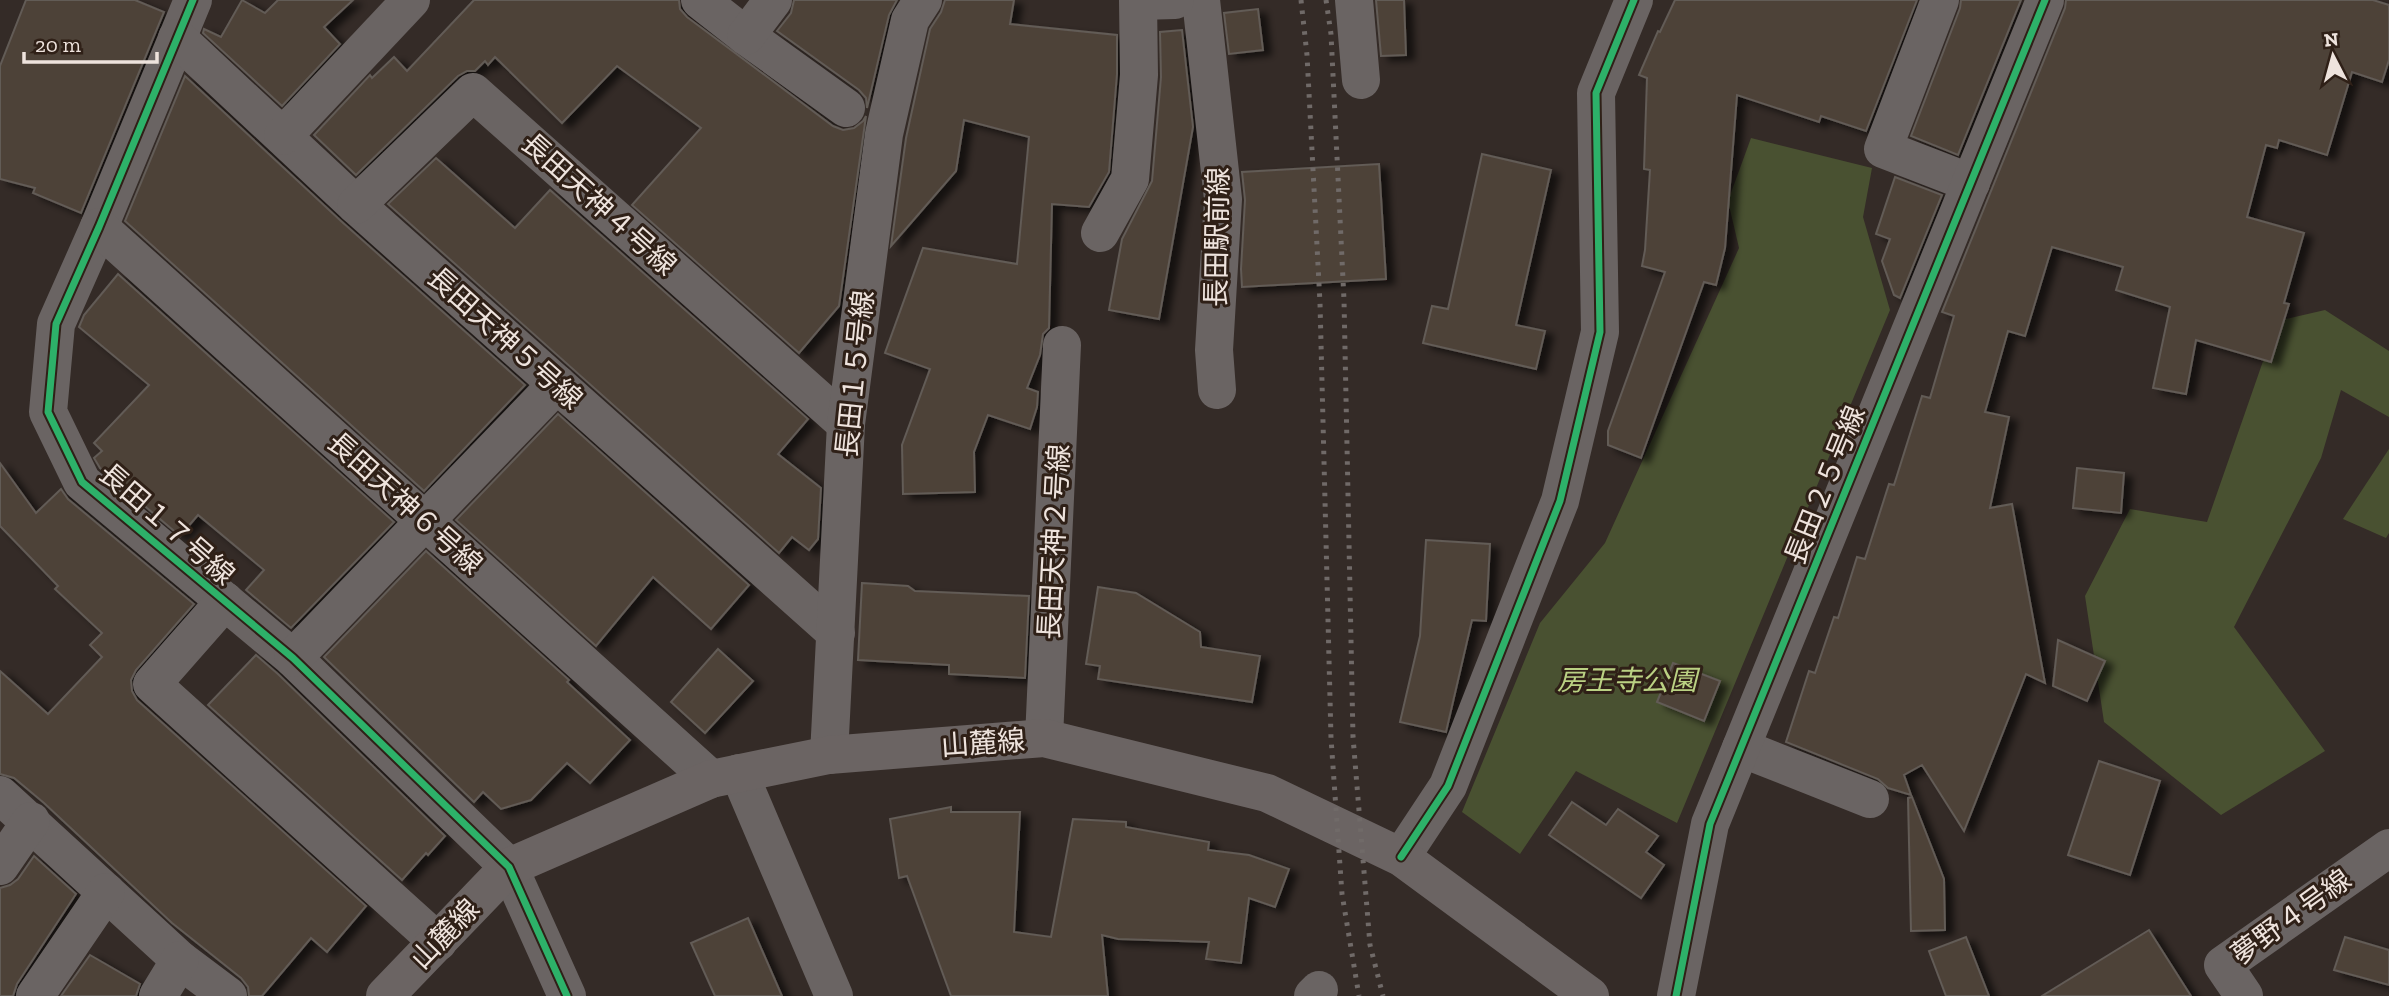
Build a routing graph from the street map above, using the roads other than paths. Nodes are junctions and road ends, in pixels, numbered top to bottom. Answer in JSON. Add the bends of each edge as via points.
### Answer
{"nodes":[{"id":1,"x":193,"y":0,"type":"edge"},
{"id":2,"x":411,"y":0,"type":"edge"},
{"id":3,"x":700,"y":0,"type":"edge"},
{"id":4,"x":773,"y":0,"type":"edge"},
{"id":5,"x":923,"y":0,"type":"edge"},
{"id":6,"x":1175,"y":0,"type":"edge"},
{"id":7,"x":1201,"y":0,"type":"edge"},
{"id":8,"x":1353,"y":0,"type":"edge"},
{"id":9,"x":1634,"y":0,"type":"edge"},
{"id":10,"x":1940,"y":0,"type":"edge"},
{"id":11,"x":2045,"y":0,"type":"edge"},
{"id":12,"x":746,"y":36,"type":"junction"},
{"id":13,"x":177,"y":38,"type":"junction"},
{"id":14,"x":1360,"y":80,"type":"dead end"},
{"id":15,"x":846,"y":108,"type":"dead end"},
{"id":16,"x":283,"y":135,"type":"junction"},
{"id":17,"x":1971,"y":183,"type":"junction"},
{"id":18,"x":356,"y":205,"type":"junction"},
{"id":19,"x":99,"y":227,"type":"junction"},
{"id":20,"x":1100,"y":233,"type":"dead end"},
{"id":21,"x":1062,"y":345,"type":"dead end"},
{"id":22,"x":557,"y":384,"type":"junction"},
{"id":23,"x":1217,"y":390,"type":"dead end"},
{"id":24,"x":846,"y":424,"type":"junction"},
{"id":25,"x":425,"y":521,"type":"junction"},
{"id":26,"x":225,"y":601,"type":"junction"},
{"id":27,"x":836,"y":633,"type":"junction"},
{"id":28,"x":293,"y":658,"type":"junction"},
{"id":29,"x":1044,"y":738,"type":"junction"},
{"id":30,"x":1741,"y":748,"type":"junction"},
{"id":31,"x":829,"y":755,"type":"junction"},
{"id":32,"x":725,"y":776,"type":"junction"},
{"id":33,"x":0,"y":795,"type":"edge"},
{"id":34,"x":1870,"y":799,"type":"dead end"},
{"id":35,"x":31,"y":821,"type":"junction"},
{"id":36,"x":2389,"y":848,"type":"edge"},
{"id":37,"x":1401,"y":857,"type":"junction"},
{"id":38,"x":0,"y":866,"type":"edge"},
{"id":39,"x":509,"y":867,"type":"junction"},
{"id":40,"x":106,"y":892,"type":"junction"},
{"id":41,"x":438,"y":942,"type":"junction"},
{"id":42,"x":180,"y":960,"type":"junction"},
{"id":43,"x":34,"y":996,"type":"edge"},
{"id":44,"x":158,"y":996,"type":"edge"},
{"id":45,"x":228,"y":996,"type":"edge"},
{"id":46,"x":385,"y":996,"type":"edge"},
{"id":47,"x":567,"y":996,"type":"edge"},
{"id":48,"x":834,"y":996,"type":"edge"},
{"id":49,"x":1590,"y":996,"type":"edge"},
{"id":50,"x":1676,"y":996,"type":"edge"},
{"id":51,"x":2244,"y":996,"type":"edge"}],
"edges":[{"from":1,"to":13,"type":"street","name":"長田１７号線"},
{"from":2,"to":16,"type":"street"},
{"from":3,"to":12,"type":"street"},
{"from":4,"to":12,"type":"street"},
{"from":5,"to":24,"type":"street","name":"長田１５号線","via":[[910,20],[884,134]]},
{"from":6,"to":20,"type":"street","via":[[1138,1],[1139,75],[1130,178]]},
{"from":7,"to":23,"type":"street","name":"長田駅前線","via":[[1223,199],[1214,349]]},
{"from":8,"to":14,"type":"street"},
{"from":9,"to":37,"type":"street","via":[[1596,93],[1600,332],[1560,501],[1448,786]]},
{"from":10,"to":17,"type":"street","via":[[1883,149]]},
{"from":11,"to":17,"type":"street","name":"長田２５号線"},
{"from":12,"to":15,"type":"street"},
{"from":13,"to":16,"type":"street","name":"長田天神５号線"},
{"from":13,"to":19,"type":"street","name":"長田１７号線"},
{"from":16,"to":18,"type":"street","name":"長田天神５号線"},
{"from":17,"to":30,"type":"street","name":"長田２５号線"},
{"from":18,"to":22,"type":"street","name":"長田天神５号線"},
{"from":18,"to":24,"type":"street","name":"長田天神４号線","via":[[473,92]]},
{"from":19,"to":25,"type":"street","name":"長田天神６号線"},
{"from":19,"to":26,"type":"street","name":"長田１７号線","via":[[56,324],[48,412],[82,482]]},
{"from":21,"to":29,"type":"street","name":"長田天神２号線"},
{"from":22,"to":25,"type":"street"},
{"from":22,"to":27,"type":"street","name":"長田天神５号線"},
{"from":24,"to":27,"type":"street","name":"長田１５号線"},
{"from":25,"to":28,"type":"street"},
{"from":25,"to":32,"type":"street","name":"長田天神６号線"},
{"from":26,"to":28,"type":"street","name":"長田１７号線"},
{"from":26,"to":41,"type":"street","via":[[152,684]]},
{"from":27,"to":31,"type":"street","name":"長田１５号線"},
{"from":28,"to":39,"type":"street","name":"長田１７号線"},
{"from":29,"to":31,"type":"main road","name":"山麓線"},
{"from":29,"to":37,"type":"main road","name":"山麓線","via":[[1266,793]]},
{"from":30,"to":34,"type":"street"},
{"from":30,"to":50,"type":"street","name":"長田２５号線","via":[[1710,824]]},
{"from":31,"to":32,"type":"main road","name":"山麓線"},
{"from":32,"to":39,"type":"main road","name":"山麓線"},
{"from":32,"to":48,"type":"street"},
{"from":33,"to":35,"type":"street"},
{"from":35,"to":38,"type":"street"},
{"from":35,"to":40,"type":"street"},
{"from":36,"to":51,"type":"street","name":"夢野４号線","via":[[2223,965]]},
{"from":37,"to":49,"type":"main road","name":"山麓線"},
{"from":39,"to":41,"type":"main road","name":"山麓線"},
{"from":39,"to":47,"type":"street"},
{"from":40,"to":42,"type":"street"},
{"from":40,"to":43,"type":"street"},
{"from":41,"to":46,"type":"main road","name":"山麓線"},
{"from":42,"to":44,"type":"street"},
{"from":42,"to":45,"type":"street"}]}
